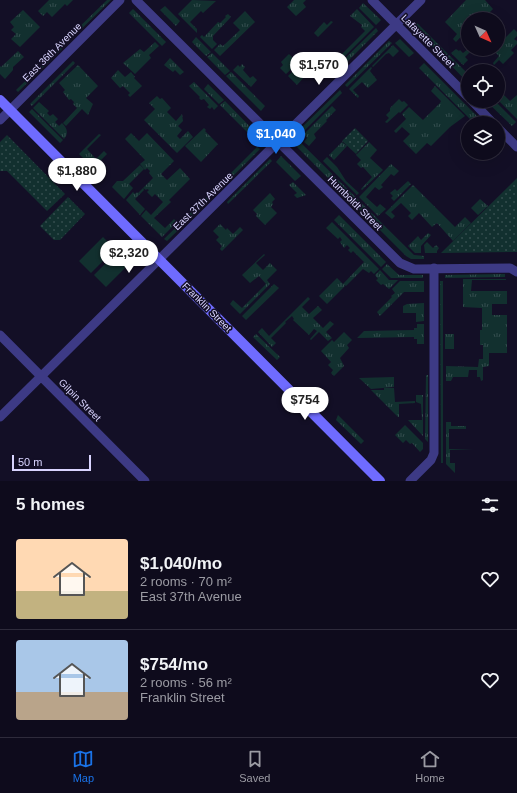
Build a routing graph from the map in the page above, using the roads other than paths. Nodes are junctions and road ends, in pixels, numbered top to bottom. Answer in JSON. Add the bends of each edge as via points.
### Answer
{"nodes":[{"id":1,"x":120,"y":0,"type":"edge"},
{"id":2,"x":136,"y":0,"type":"edge"},
{"id":3,"x":372,"y":0,"type":"edge"},
{"id":4,"x":420,"y":0,"type":"edge"},
{"id":5,"x":396,"y":24,"type":"junction"},
{"id":6,"x":461,"y":90,"type":"edge"},
{"id":7,"x":0,"y":100,"type":"edge"},
{"id":8,"x":479,"y":108,"type":"edge"},
{"id":9,"x":10,"y":110,"type":"junction"},
{"id":10,"x":486,"y":116,"type":"edge"},
{"id":11,"x":0,"y":120,"type":"edge"},
{"id":12,"x":505,"y":135,"type":"edge"},
{"id":13,"x":278,"y":142,"type":"junction"},
{"id":14,"x":517,"y":147,"type":"edge"},
{"id":15,"x":159,"y":259,"type":"junction"},
{"id":16,"x":434,"y":268,"type":"junction"},
{"id":17,"x":517,"y":272,"type":"edge"},
{"id":18,"x":0,"y":335,"type":"edge"},
{"id":19,"x":41,"y":376,"type":"junction"},
{"id":20,"x":0,"y":417,"type":"edge"},
{"id":21,"x":145,"y":481,"type":"edge"},
{"id":22,"x":380,"y":481,"type":"edge"},
{"id":23,"x":410,"y":481,"type":"edge"}],
"edges":[{"from":1,"to":9,"type":"street","name":"East 36th Avenue"},
{"from":2,"to":13,"type":"street","name":"Humboldt Street"},
{"from":3,"to":5,"type":"street","name":"Lafayette Street"},
{"from":4,"to":5,"type":"street","name":"East 37th Avenue"},
{"from":5,"to":6,"type":"street","name":"Lafayette Street"},
{"from":5,"to":13,"type":"street","name":"East 37th Avenue"},
{"from":7,"to":9,"type":"street","name":"Franklin Street"},
{"from":8,"to":10,"type":"street"},
{"from":9,"to":11,"type":"street","name":"East 36th Avenue"},
{"from":9,"to":15,"type":"street","name":"Franklin Street"},
{"from":12,"to":14,"type":"street"},
{"from":13,"to":15,"type":"street","name":"East 37th Avenue"},
{"from":13,"to":16,"type":"street","name":"Humboldt Street","via":[[398,262],[412,268]]},
{"from":15,"to":19,"type":"street","name":"East 37th Avenue"},
{"from":15,"to":22,"type":"street","name":"Franklin Street"},
{"from":16,"to":17,"type":"street","name":"Humboldt Street","via":[[510,268]]},
{"from":16,"to":23,"type":"street","via":[[434,450],[433,456]]},
{"from":18,"to":19,"type":"street","name":"Gilpin Street"},
{"from":19,"to":20,"type":"street","name":"East 37th Avenue"},
{"from":19,"to":21,"type":"street","name":"Gilpin Street"}]}
